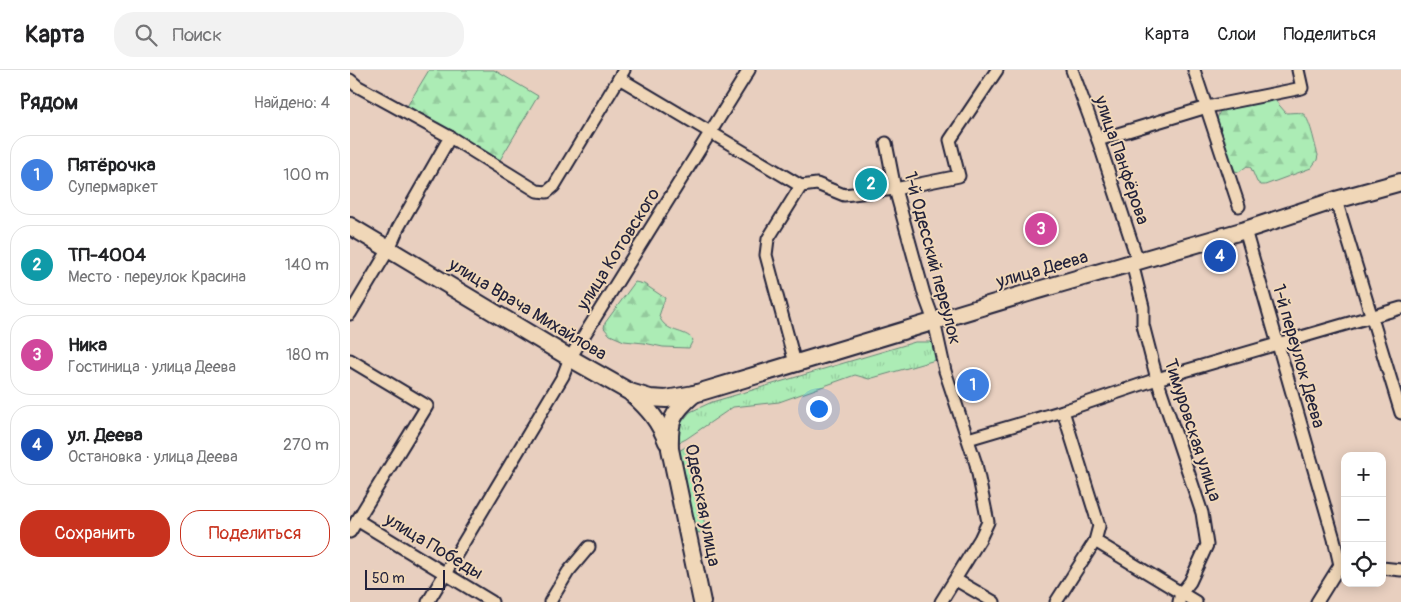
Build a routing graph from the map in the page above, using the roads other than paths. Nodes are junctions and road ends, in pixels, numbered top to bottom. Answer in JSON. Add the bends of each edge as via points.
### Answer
{"nodes":[{"id":1,"x":350,"y":70,"type":"edge"},
{"id":2,"x":749,"y":70,"type":"edge"},
{"id":3,"x":997,"y":70,"type":"edge"},
{"id":4,"x":1072,"y":70,"type":"edge"},
{"id":5,"x":1194,"y":70,"type":"edge"},
{"id":6,"x":1298,"y":70,"type":"edge"},
{"id":7,"x":350,"y":74,"type":"edge"},
{"id":8,"x":622,"y":74,"type":"edge"},
{"id":9,"x":350,"y":80,"type":"edge"},
{"id":10,"x":1207,"y":107,"type":"junction"},
{"id":11,"x":710,"y":132,"type":"junction"},
{"id":12,"x":450,"y":137,"type":"junction"},
{"id":13,"x":1098,"y":140,"type":"junction"},
{"id":14,"x":886,"y":143,"type":"dead end"},
{"id":15,"x":1401,"y":182,"type":"edge"},
{"id":16,"x":801,"y":186,"type":"junction"},
{"id":17,"x":895,"y":189,"type":"junction"},
{"id":18,"x":1336,"y":200,"type":"junction"},
{"id":19,"x":1239,"y":206,"type":"dead end"},
{"id":20,"x":350,"y":226,"type":"edge"},
{"id":21,"x":1245,"y":230,"type":"junction"},
{"id":22,"x":389,"y":249,"type":"junction"},
{"id":23,"x":1135,"y":262,"type":"junction"},
{"id":24,"x":1401,"y":308,"type":"edge"},
{"id":25,"x":350,"y":314,"type":"edge"},
{"id":26,"x":1372,"y":317,"type":"junction"},
{"id":27,"x":934,"y":322,"type":"junction"},
{"id":28,"x":1278,"y":345,"type":"junction"},
{"id":29,"x":570,"y":358,"type":"junction"},
{"id":30,"x":350,"y":360,"type":"edge"},
{"id":31,"x":795,"y":363,"type":"junction"},
{"id":32,"x":1158,"y":379,"type":"junction"},
{"id":33,"x":630,"y":392,"type":"junction"},
{"id":34,"x":694,"y":394,"type":"junction"},
{"id":35,"x":1063,"y":410,"type":"junction"},
{"id":36,"x":1401,"y":414,"type":"edge"},
{"id":37,"x":968,"y":439,"type":"junction"},
{"id":38,"x":670,"y":449,"type":"junction"},
{"id":39,"x":357,"y":520,"type":"junction"},
{"id":40,"x":350,"y":532,"type":"edge"},
{"id":41,"x":1095,"y":541,"type":"junction"},
{"id":42,"x":588,"y":548,"type":"dead end"},
{"id":43,"x":1341,"y":563,"type":"edge"},
{"id":44,"x":1341,"y":567,"type":"edge"},
{"id":45,"x":1386,"y":568,"type":"edge"},
{"id":46,"x":1401,"y":570,"type":"edge"},
{"id":47,"x":445,"y":573,"type":"junction"},
{"id":48,"x":956,"y":580,"type":"junction"},
{"id":49,"x":1180,"y":598,"type":"edge"},
{"id":50,"x":428,"y":602,"type":"edge"},
{"id":51,"x":492,"y":602,"type":"edge"},
{"id":52,"x":550,"y":602,"type":"edge"},
{"id":53,"x":702,"y":602,"type":"edge"},
{"id":54,"x":942,"y":602,"type":"edge"},
{"id":55,"x":994,"y":602,"type":"edge"},
{"id":56,"x":1056,"y":602,"type":"edge"},
{"id":57,"x":1196,"y":602,"type":"edge"},
{"id":58,"x":1317,"y":602,"type":"edge"}],
"edges":[{"from":1,"to":7,"type":"street"},
{"from":2,"to":11,"type":"street","name":"улица Котовского"},
{"from":3,"to":17,"type":"street","via":[[950,140],[959,176]]},
{"from":4,"to":13,"type":"street","name":"улица Панфёрова"},
{"from":5,"to":10,"type":"street"},
{"from":6,"to":10,"type":"street","via":[[1302,88]]},
{"from":8,"to":11,"type":"street"},
{"from":8,"to":12,"type":"street","via":[[554,186],[546,192],[537,191]]},
{"from":9,"to":12,"type":"street"},
{"from":10,"to":13,"type":"street"},
{"from":10,"to":19,"type":"street"},
{"from":11,"to":16,"type":"street"},
{"from":11,"to":29,"type":"street","name":"улица Котовского"},
{"from":12,"to":22,"type":"street"},
{"from":13,"to":23,"type":"street","name":"улица Панфёрова"},
{"from":14,"to":17,"type":"street","name":"1-й Одесский переулок"},
{"from":15,"to":18,"type":"main road","name":"улица Деева"},
{"from":16,"to":17,"type":"street","via":[[818,184],[844,195]]},
{"from":16,"to":31,"type":"street","via":[[768,239],[766,255]]},
{"from":17,"to":27,"type":"street","name":"1-й Одесский переулок"},
{"from":18,"to":21,"type":"main road","name":"улица Деева"},
{"from":18,"to":26,"type":"street"},
{"from":20,"to":22,"type":"main road","name":"улица Врача Михайлова"},
{"from":21,"to":23,"type":"main road","name":"улица Деева"},
{"from":21,"to":28,"type":"street","name":"1-й переулок Деева"},
{"from":22,"to":25,"type":"street"},
{"from":22,"to":29,"type":"main road","name":"улица Врача Михайлова"},
{"from":23,"to":27,"type":"main road","name":"улица Деева"},
{"from":23,"to":32,"type":"street","name":"Тимуровская улица","via":[[1143,325]]},
{"from":24,"to":26,"type":"street"},
{"from":26,"to":28,"type":"street"},
{"from":26,"to":36,"type":"street"},
{"from":27,"to":31,"type":"main road","name":"улица Деева"},
{"from":27,"to":37,"type":"street","name":"1-й Одесский переулок","via":[[945,371]]},
{"from":28,"to":32,"type":"street"},
{"from":28,"to":43,"type":"street","name":"1-й переулок Деева"},
{"from":29,"to":33,"type":"main road","name":"улица Врача Михайлова"},
{"from":29,"to":47,"type":"street","name":"улица Котовского"},
{"from":30,"to":39,"type":"street","via":[[427,406]]},
{"from":31,"to":34,"type":"main road","name":"улица Деева"},
{"from":32,"to":35,"type":"street"},
{"from":32,"to":49,"type":"street","name":"Тимуровская улица","via":[[1202,512],[1207,545]]},
{"from":33,"to":34,"type":"main road","name":"улица Врача Михайлова","via":[[666,400]]},
{"from":33,"to":38,"type":"main road","via":[[649,409],[662,428]]},
{"from":34,"to":38,"type":"main road","name":"Одесская улица","via":[[673,417],[669,431]]},
{"from":35,"to":37,"type":"street"},
{"from":35,"to":41,"type":"street","via":[[1099,526]]},
{"from":37,"to":48,"type":"street","name":"1-й Одесский переулок","via":[[988,522]]},
{"from":38,"to":53,"type":"main road","name":"Одесская улица"},
{"from":39,"to":40,"type":"street"},
{"from":39,"to":47,"type":"street","name":"улица Победы"},
{"from":41,"to":49,"type":"street"},
{"from":41,"to":56,"type":"street"},
{"from":42,"to":52,"type":"street","via":[[568,572]]},
{"from":44,"to":58,"type":"street","name":"1-й переулок Деева"},
{"from":45,"to":46,"type":"street"},
{"from":47,"to":50,"type":"street","name":"улица Котовского"},
{"from":47,"to":51,"type":"street","name":"улица Победы"},
{"from":48,"to":54,"type":"street","name":"1-й Одесский переулок"},
{"from":48,"to":55,"type":"street"},
{"from":49,"to":57,"type":"street"}]}
